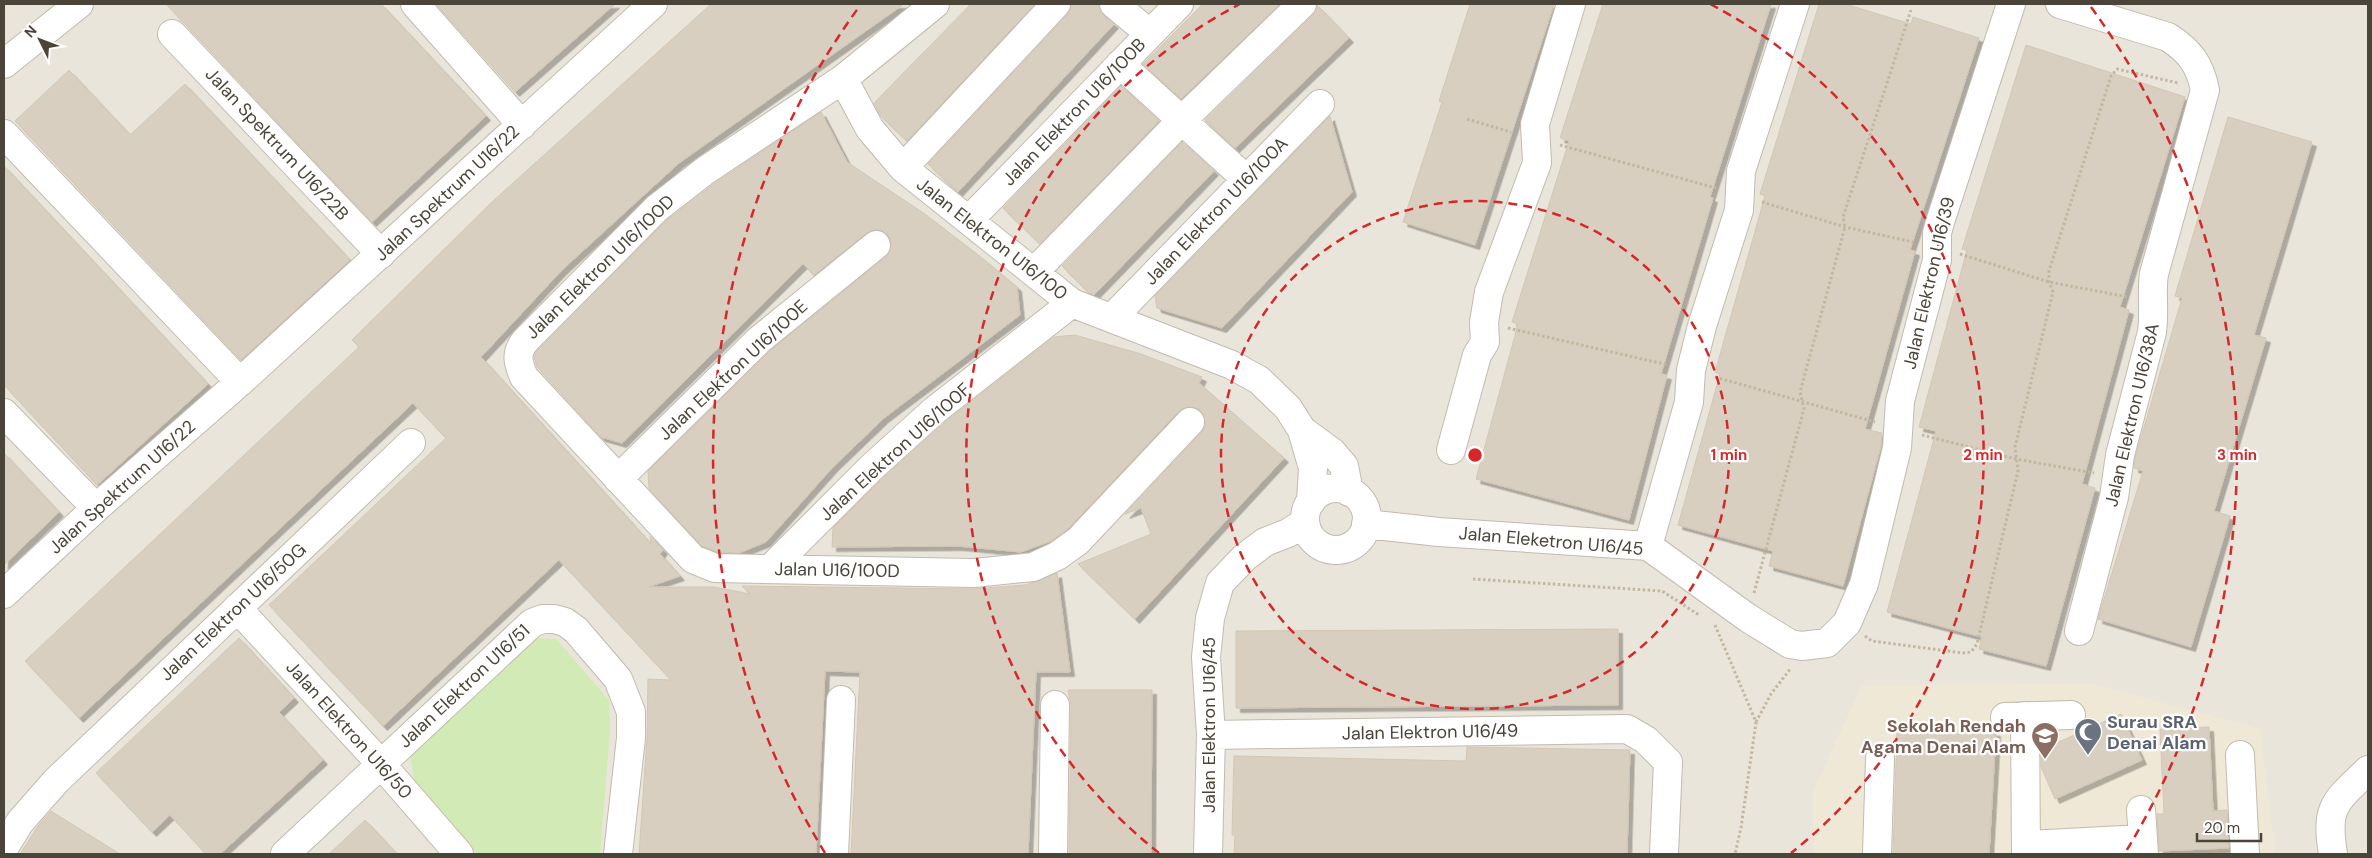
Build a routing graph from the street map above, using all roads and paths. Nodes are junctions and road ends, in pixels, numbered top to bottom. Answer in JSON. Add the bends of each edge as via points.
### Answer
{"nodes":[{"id":1,"x":79,"y":4,"type":"edge"},
{"id":2,"x":415,"y":4,"type":"edge"},
{"id":3,"x":653,"y":4,"type":"edge"},
{"id":4,"x":935,"y":4,"type":"edge"},
{"id":5,"x":1056,"y":4,"type":"edge"},
{"id":6,"x":1114,"y":4,"type":"edge"},
{"id":7,"x":1179,"y":4,"type":"edge"},
{"id":8,"x":1302,"y":4,"type":"edge"},
{"id":9,"x":1571,"y":4,"type":"edge"},
{"id":10,"x":1795,"y":4,"type":"edge"},
{"id":11,"x":2012,"y":4,"type":"edge"},
{"id":12,"x":2060,"y":4,"type":"edge"},
{"id":13,"x":1911,"y":10,"type":"dead end"},
{"id":14,"x":1149,"y":33,"type":"junction"},
{"id":15,"x":172,"y":34,"type":"dead end"},
{"id":16,"x":4,"y":64,"type":"edge"},
{"id":17,"x":1120,"y":64,"type":"junction"},
{"id":18,"x":843,"y":79,"type":"junction"},
{"id":19,"x":2205,"y":90,"type":"junction"},
{"id":20,"x":1320,"y":104,"type":"dead end"},
{"id":21,"x":1467,"y":119,"type":"dead end"},
{"id":22,"x":1182,"y":120,"type":"junction"},
{"id":23,"x":522,"y":125,"type":"junction"},
{"id":24,"x":4,"y":134,"type":"edge"},
{"id":25,"x":1536,"y":139,"type":"junction"},
{"id":26,"x":903,"y":168,"type":"junction"},
{"id":27,"x":1246,"y":179,"type":"junction"},
{"id":28,"x":1740,"y":195,"type":"junction"},
{"id":29,"x":969,"y":220,"type":"junction"},
{"id":30,"x":1845,"y":227,"type":"junction"},
{"id":31,"x":876,"y":245,"type":"dead end"},
{"id":32,"x":1936,"y":247,"type":"junction"},
{"id":33,"x":381,"y":254,"type":"junction"},
{"id":34,"x":1034,"y":272,"type":"junction"},
{"id":35,"x":2049,"y":282,"type":"junction"},
{"id":36,"x":2154,"y":302,"type":"junction"},
{"id":37,"x":1072,"y":303,"type":"junction"},
{"id":38,"x":1112,"y":318,"type":"junction"},
{"id":39,"x":1484,"y":322,"type":"junction"},
{"id":40,"x":517,"y":362,"type":"joint"},
{"id":41,"x":1691,"y":370,"type":"junction"},
{"id":42,"x":240,"y":382,"type":"junction"},
{"id":43,"x":1804,"y":403,"type":"junction"},
{"id":44,"x":4,"y":413,"type":"edge"},
{"id":45,"x":1190,"y":422,"type":"dead end"},
{"id":46,"x":1898,"y":428,"type":"junction"},
{"id":47,"x":1302,"y":430,"type":"junction"},
{"id":48,"x":411,"y":443,"type":"dead end"},
{"id":49,"x":1451,"y":450,"type":"dead end"},
{"id":50,"x":2016,"y":459,"type":"junction"},
{"id":51,"x":2116,"y":477,"type":"junction"},
{"id":52,"x":618,"y":479,"type":"junction"},
{"id":53,"x":1350,"y":492,"type":"junction"},
{"id":54,"x":96,"y":508,"type":"junction"},
{"id":55,"x":1308,"y":512,"type":"junction"},
{"id":56,"x":1366,"y":524,"type":"junction"},
{"id":57,"x":1648,"y":546,"type":"junction"},
{"id":58,"x":770,"y":569,"type":"junction"},
{"id":59,"x":1474,"y":579,"type":"dead end"},
{"id":60,"x":4,"y":594,"type":"edge"},
{"id":61,"x":237,"y":608,"type":"junction"},
{"id":62,"x":1700,"y":616,"type":"dead end"},
{"id":63,"x":1748,"y":618,"type":"junction"},
{"id":64,"x":1708,"y":621,"type":"dead end"},
{"id":65,"x":1847,"y":623,"type":"junction"},
{"id":66,"x":2079,"y":632,"type":"dead end"},
{"id":67,"x":1793,"y":666,"type":"dead end"},
{"id":68,"x":841,"y":700,"type":"dead end"},
{"id":69,"x":1056,"y":705,"type":"dead end"},
{"id":70,"x":2071,"y":715,"type":"dead end"},
{"id":71,"x":1756,"y":722,"type":"junction"},
{"id":72,"x":1211,"y":735,"type":"junction"},
{"id":73,"x":2240,"y":754,"type":"dead end"},
{"id":74,"x":1880,"y":758,"type":"dead end"},
{"id":75,"x":381,"y":764,"type":"junction"},
{"id":76,"x":2368,"y":770,"type":"edge"},
{"id":77,"x":2141,"y":810,"type":"dead end"},
{"id":78,"x":2144,"y":847,"type":"edge"},
{"id":79,"x":4,"y":848,"type":"edge"},
{"id":80,"x":2026,"y":850,"type":"edge"},
{"id":81,"x":286,"y":854,"type":"edge"},
{"id":82,"x":459,"y":854,"type":"edge"},
{"id":83,"x":618,"y":854,"type":"edge"},
{"id":84,"x":834,"y":854,"type":"edge"},
{"id":85,"x":1053,"y":854,"type":"edge"},
{"id":86,"x":1208,"y":854,"type":"edge"},
{"id":87,"x":1664,"y":854,"type":"edge"},
{"id":88,"x":1735,"y":854,"type":"edge"},
{"id":89,"x":1878,"y":854,"type":"edge"},
{"id":90,"x":2245,"y":854,"type":"edge"},
{"id":91,"x":2333,"y":854,"type":"edge"}],
"edges":[{"from":1,"to":16,"type":"street"},
{"from":2,"to":23,"type":"street"},
{"from":3,"to":23,"type":"street","name":"Jalan Spektrum U16/22"},
{"from":4,"to":18,"type":"street","name":"Jalan Elektron U16/100D"},
{"from":5,"to":26,"type":"street"},
{"from":6,"to":14,"type":"street"},
{"from":7,"to":14,"type":"street","name":"Jalan Elektron U16/100B"},
{"from":8,"to":22,"type":"street"},
{"from":9,"to":25,"type":"street","via":[[1535,124]]},
{"from":10,"to":28,"type":"street","via":[[1741,171]]},
{"from":11,"to":32,"type":"street","name":"Jalan Elektron U16/39","via":[[1940,222]]},
{"from":12,"to":19,"type":"street","via":[[2168,37],[2196,61]]},
{"from":13,"to":30,"type":"path","via":[[1842,217]]},
{"from":14,"to":17,"type":"street","name":"Jalan Elektron U16/100B"},
{"from":15,"to":33,"type":"street","name":"Jalan Spektrum U16/22B"},
{"from":17,"to":22,"type":"street"},
{"from":17,"to":29,"type":"street","name":"Jalan Elektron U16/100B"},
{"from":18,"to":26,"type":"street","name":"Jalan Elektron U16/100","via":[[870,129]]},
{"from":18,"to":40,"type":"street","name":"Jalan Elektron U16/100D","via":[[706,170],[657,208],[524,341],[518,349]]},
{"from":19,"to":35,"type":"path","via":[[2114,70],[2049,271]]},
{"from":19,"to":36,"type":"street","name":"Jalan Elektron U16/38A","via":[[2154,274]]},
{"from":20,"to":27,"type":"street","name":"Jalan Elektron U16/100A"},
{"from":21,"to":25,"type":"path"},
{"from":22,"to":27,"type":"street"},
{"from":22,"to":34,"type":"street"},
{"from":23,"to":33,"type":"street","name":"Jalan Spektrum U16/22"},
{"from":24,"to":42,"type":"street"},
{"from":25,"to":28,"type":"path"},
{"from":25,"to":39,"type":"street","via":[[1537,163],[1489,292]]},
{"from":26,"to":29,"type":"street","name":"Jalan Elektron U16/100"},
{"from":27,"to":38,"type":"street","name":"Jalan Elektron U16/100A"},
{"from":28,"to":30,"type":"path"},
{"from":28,"to":41,"type":"street","via":[[1739,210]]},
{"from":29,"to":34,"type":"street","name":"Jalan Elektron U16/100"},
{"from":30,"to":32,"type":"path"},
{"from":30,"to":43,"type":"path","via":[[1800,392]]},
{"from":31,"to":52,"type":"street","name":"Jalan Elektron U16/100E","via":[[759,340]]},
{"from":32,"to":35,"type":"path"},
{"from":32,"to":46,"type":"street","name":"Jalan Elektron U16/39","via":[[1937,260],[1900,401]]},
{"from":33,"to":42,"type":"street","name":"Jalan Spektrum U16/22"},
{"from":34,"to":37,"type":"street","name":"Jalan Elektron U16/100"},
{"from":35,"to":36,"type":"path"},
{"from":35,"to":50,"type":"path","via":[[2054,292],[2015,448]]},
{"from":36,"to":51,"type":"street","name":"Jalan Elektron U16/38A","via":[[2152,332]]},
{"from":37,"to":38,"type":"street","name":"Jalan Elektron U16/100"},
{"from":37,"to":58,"type":"street","name":"Jalan Elektron U16/100F","via":[[935,410],[872,467]]},
{"from":38,"to":47,"type":"street","name":"Jalan Elektron U16/100","via":[[1232,365],[1259,380],[1288,408]]},
{"from":39,"to":41,"type":"path"},
{"from":39,"to":49,"type":"street","via":[[1485,342],[1476,355]]},
{"from":40,"to":52,"type":"street","name":"Jalan U16/100D","via":[[524,377]]},
{"from":41,"to":43,"type":"path"},
{"from":41,"to":57,"type":"street","via":[[1689,402]]},
{"from":42,"to":54,"type":"street","name":"Jalan Spektrum U16/22"},
{"from":43,"to":46,"type":"path"},
{"from":43,"to":63,"type":"path"},
{"from":44,"to":54,"type":"street"},
{"from":45,"to":58,"type":"street","name":"Jalan U16/100D","via":[[1078,541],[1033,567],[974,573]]},
{"from":46,"to":50,"type":"path"},
{"from":46,"to":65,"type":"street","name":"Jalan Elektron U16/39","via":[[1897,448],[1864,584]]},
{"from":47,"to":53,"type":"street","via":[[1332,452],[1344,466]]},
{"from":47,"to":55,"type":"street","via":[[1313,468]]},
{"from":48,"to":61,"type":"street","name":"Jalan Elektron U16/50G"},
{"from":50,"to":51,"type":"path"},
{"from":50,"to":65,"type":"path","via":[[2018,471],[1978,644],[1971,652],[1872,641]]},
{"from":51,"to":66,"type":"street","name":"Jalan Elektron U16/38A","via":[[2114,497]]},
{"from":52,"to":58,"type":"street","name":"Jalan U16/100D","via":[[693,559],[715,568]]},
{"from":53,"to":55,"type":"street","via":[[1333,488],[1324,490]]},
{"from":53,"to":56,"type":"street","via":[[1363,505]]},
{"from":54,"to":60,"type":"street","name":"Jalan Spektrum U16/22"},
{"from":55,"to":56,"type":"street","via":[[1313,540],[1330,550],[1340,550],[1357,541]]},
{"from":55,"to":72,"type":"street","name":"Jalan Elektron U16/45","via":[[1288,533],[1265,542],[1246,557],[1220,583],[1210,618],[1206,657]]},
{"from":56,"to":57,"type":"street","name":"Jalan Eleketron U16/45"},
{"from":57,"to":63,"type":"street","name":"Jalan Eleketron U16/45"},
{"from":59,"to":62,"type":"path","via":[[1662,591]]},
{"from":61,"to":75,"type":"street","name":"Jalan Elektron U16/50"},
{"from":61,"to":79,"type":"street","name":"Jalan Elektron U16/50G","via":[[56,781],[20,822]]},
{"from":63,"to":65,"type":"street","name":"Jalan Eleketron U16/45","via":[[1790,644],[1802,646],[1827,643]]},
{"from":64,"to":71,"type":"path","via":[[1715,626]]},
{"from":67,"to":71,"type":"path","via":[[1771,694]]},
{"from":68,"to":84,"type":"street"},
{"from":69,"to":85,"type":"street"},
{"from":70,"to":80,"type":"street","via":[[2015,716]]},
{"from":71,"to":88,"type":"path"},
{"from":72,"to":86,"type":"street","name":"Jalan Elektron U16/45"},
{"from":72,"to":87,"type":"street","name":"Jalan Elektron U16/49","via":[[1627,729],[1646,740],[1668,762]]},
{"from":73,"to":90,"type":"street"},
{"from":74,"to":89,"type":"street"},
{"from":75,"to":81,"type":"street","name":"Jalan Elektron U16/51"},
{"from":75,"to":82,"type":"street","name":"Jalan Elektron U16/50"},
{"from":75,"to":83,"type":"street","name":"Jalan Elektron U16/51","via":[[532,623],[548,619],[564,622],[576,630],[618,679],[630,712],[631,738]]},
{"from":76,"to":91,"type":"street","via":[[2339,798],[2330,816]]},
{"from":77,"to":78,"type":"street"},
{"from":78,"to":80,"type":"street"}]}
